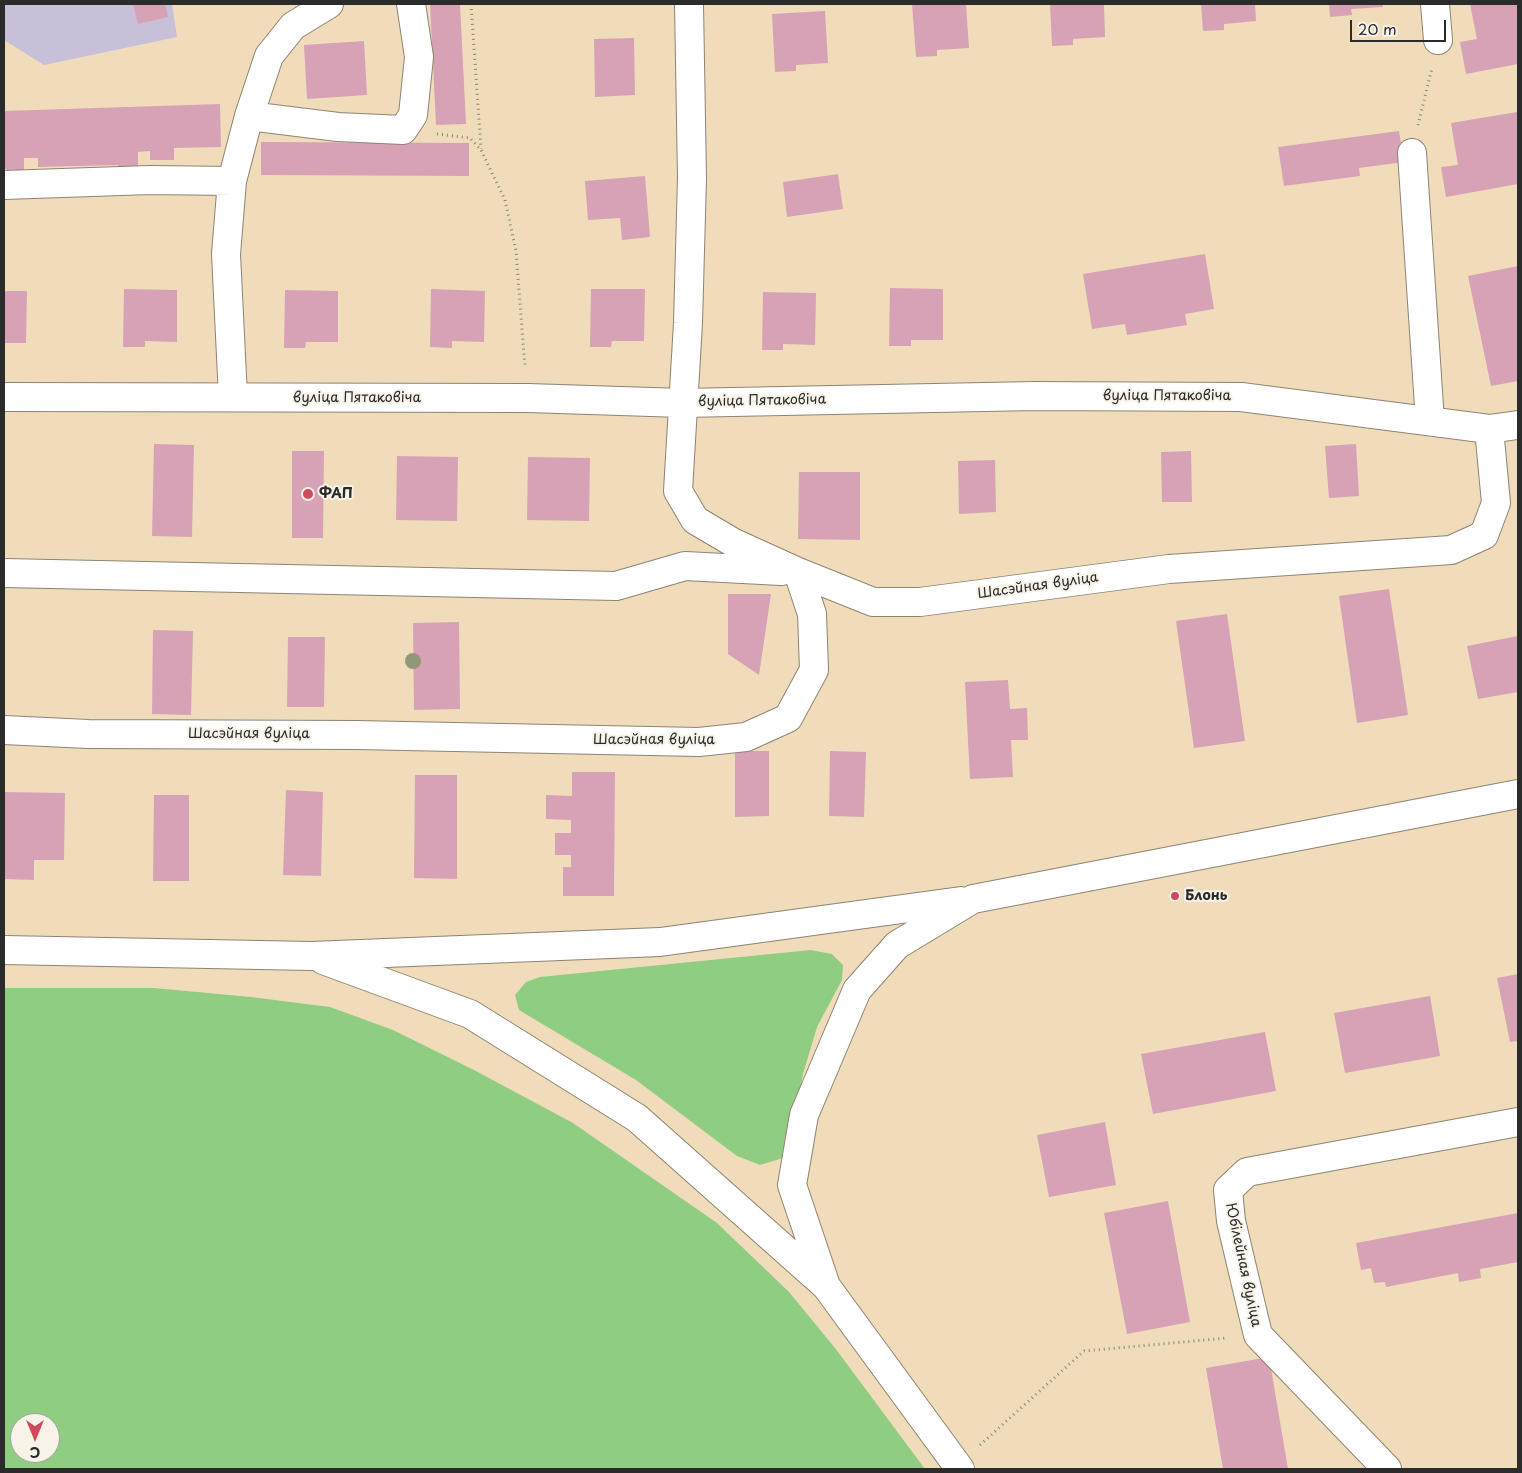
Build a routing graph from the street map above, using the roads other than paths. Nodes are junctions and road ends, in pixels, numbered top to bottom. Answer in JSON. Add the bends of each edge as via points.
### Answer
{"nodes":[{"id":1,"x":329,"y":4,"type":"edge"},
{"id":2,"x":411,"y":4,"type":"edge"},
{"id":3,"x":689,"y":4,"type":"edge"},
{"id":4,"x":1435,"y":4,"type":"edge"},
{"id":5,"x":1438,"y":40,"type":"road end"},
{"id":6,"x":249,"y":116,"type":"junction"},
{"id":7,"x":1412,"y":153,"type":"road end"},
{"id":8,"x":232,"y":181,"type":"junction"},
{"id":9,"x":4,"y":185,"type":"edge"},
{"id":10,"x":4,"y":397,"type":"edge"},
{"id":11,"x":233,"y":397,"type":"junction"},
{"id":12,"x":682,"y":402,"type":"junction"},
{"id":13,"x":1430,"y":421,"type":"junction"},
{"id":14,"x":1518,"y":425,"type":"edge"},
{"id":15,"x":1490,"y":429,"type":"junction"},
{"id":16,"x":798,"y":572,"type":"junction"},
{"id":17,"x":4,"y":573,"type":"edge"},
{"id":18,"x":4,"y":730,"type":"edge"},
{"id":19,"x":1518,"y":794,"type":"edge"},
{"id":20,"x":973,"y":899,"type":"junction"},
{"id":21,"x":4,"y":950,"type":"edge"},
{"id":22,"x":311,"y":956,"type":"junction"},
{"id":23,"x":1518,"y":1122,"type":"edge"},
{"id":24,"x":826,"y":1286,"type":"junction"},
{"id":25,"x":959,"y":1467,"type":"edge"},
{"id":26,"x":1387,"y":1469,"type":"edge"}],
"edges":[{"from":1,"to":6,"type":"street","via":[[293,26],[269,56]]},
{"from":2,"to":6,"type":"street","via":[[419,57],[413,115],[403,130],[338,127]]},
{"from":3,"to":12,"type":"street","via":[[692,178]]},
{"from":4,"to":5,"type":"street"},
{"from":6,"to":8,"type":"street"},
{"from":7,"to":13,"type":"street"},
{"from":8,"to":9,"type":"street"},
{"from":8,"to":11,"type":"street","via":[[226,254]]},
{"from":10,"to":11,"type":"street","name":"вуліца Пятаковіча"},
{"from":11,"to":12,"type":"street","name":"вуліца Пятаковіча"},
{"from":12,"to":13,"type":"street","name":"вуліца Пятаковіча","via":[[1035,396],[1241,397]]},
{"from":12,"to":16,"type":"street","via":[[678,492],[695,520],[734,544]]},
{"from":13,"to":15,"type":"street","name":"вуліца Пятаковіча"},
{"from":14,"to":15,"type":"street","name":"вуліца Пятаковіча"},
{"from":15,"to":16,"type":"street","name":"Шасэйная вуліца","via":[[1496,503],[1484,535],[1451,550],[1169,569],[920,602],[873,602]]},
{"from":16,"to":17,"type":"street","via":[[685,566],[616,586]]},
{"from":16,"to":18,"type":"street","name":"Шасэйная вуліца","via":[[812,614],[814,670],[788,718],[746,737],[699,742],[356,735],[88,734]]},
{"from":19,"to":20,"type":"street"},
{"from":20,"to":22,"type":"street","via":[[660,942]]},
{"from":20,"to":24,"type":"street","via":[[897,945],[857,990],[804,1115],[792,1185]]},
{"from":21,"to":22,"type":"street"},
{"from":22,"to":24,"type":"street","via":[[470,1014],[637,1118]]},
{"from":23,"to":26,"type":"street","name":"Юбілейная вуліца","via":[[1247,1172],[1228,1190],[1230,1221],[1258,1336]]},
{"from":24,"to":25,"type":"street"}]}
